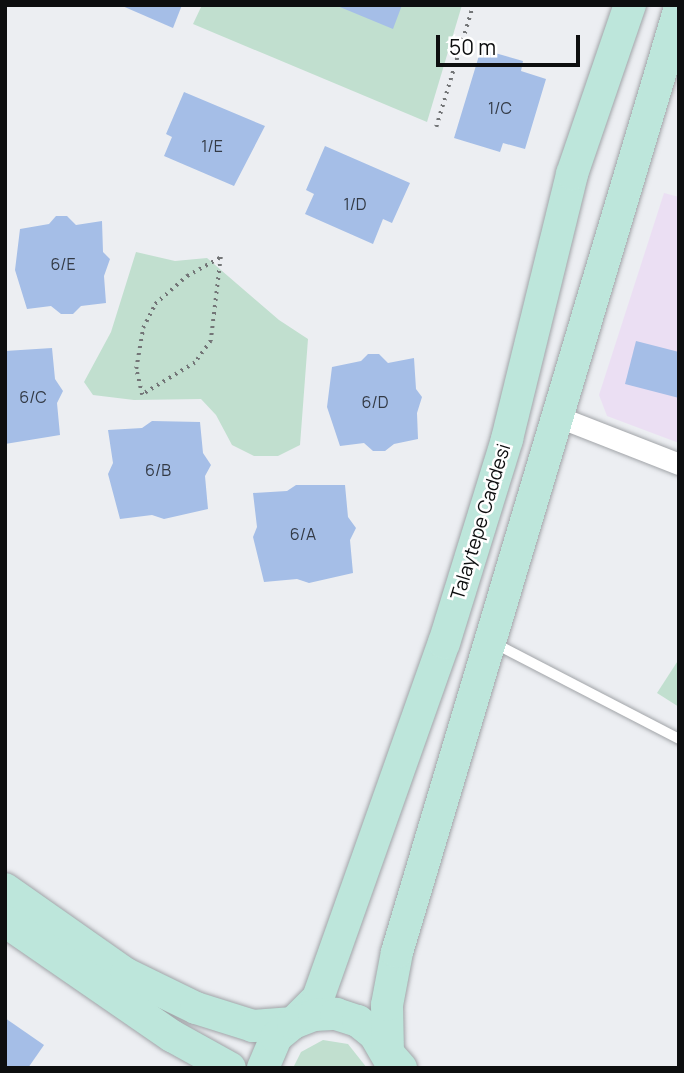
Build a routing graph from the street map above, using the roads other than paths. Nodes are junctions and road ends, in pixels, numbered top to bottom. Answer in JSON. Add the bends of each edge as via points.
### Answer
{"nodes":[{"id":1,"x":630,"y":5,"type":"edge"},
{"id":2,"x":679,"y":11,"type":"edge"},
{"id":3,"x":559,"y":417,"type":"junction"},
{"id":4,"x":679,"y":464,"type":"edge"},
{"id":5,"x":492,"y":642,"type":"junction"},
{"id":6,"x":679,"y":739,"type":"edge"},
{"id":7,"x":5,"y":889,"type":"edge"},
{"id":8,"x":5,"y":921,"type":"edge"},
{"id":9,"x":293,"y":1023,"type":"junction"},
{"id":10,"x":393,"y":1063,"type":"edge"},
{"id":11,"x":230,"y":1068,"type":"edge"},
{"id":12,"x":263,"y":1068,"type":"edge"}],
"edges":[{"from":1,"to":9,"type":"main road","name":"Talaytepe Caddesi","via":[[572,174],[507,439],[444,643],[327,981],[318,998]]},
{"from":2,"to":3,"type":"main road"},
{"from":3,"to":4,"type":"street"},
{"from":3,"to":5,"type":"main road"},
{"from":5,"to":6,"type":"lane"},
{"from":5,"to":10,"type":"main road","via":[[397,952],[387,1005]]},
{"from":7,"to":9,"type":"main road","via":[[126,974],[196,1009],[253,1026]]},
{"from":8,"to":11,"type":"main road","via":[[172,1036]]},
{"from":9,"to":10,"type":"main road","via":[[314,1015],[337,1014],[358,1021],[376,1035]]},
{"from":9,"to":12,"type":"main road","name":"Talaytepe Caddesi","via":[[276,1037]]}]}
